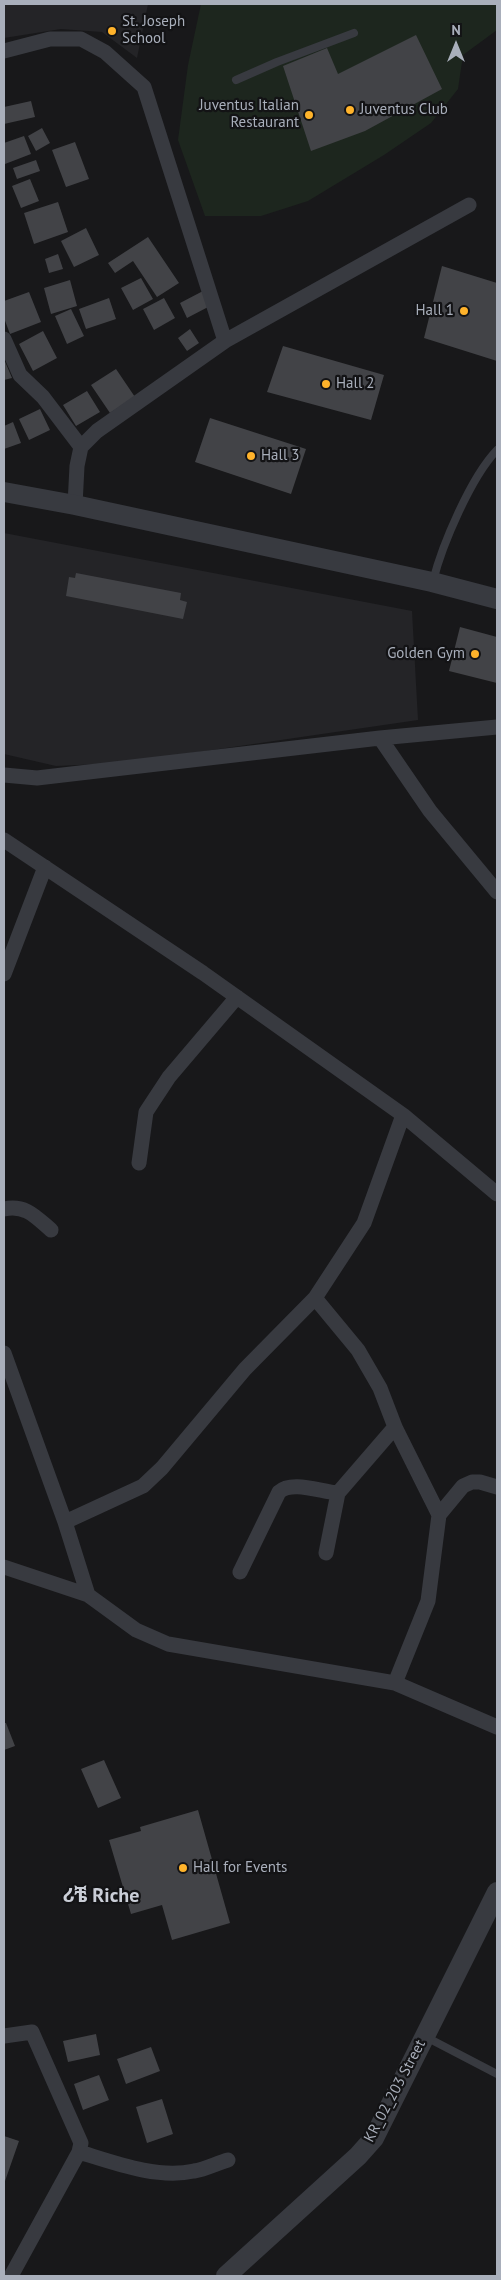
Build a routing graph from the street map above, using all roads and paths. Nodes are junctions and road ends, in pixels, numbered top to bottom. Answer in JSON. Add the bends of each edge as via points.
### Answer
{"nodes":[{"id":1,"x":354,"y":33,"type":"dead end"},
{"id":2,"x":4,"y":51,"type":"edge"},
{"id":3,"x":236,"y":80,"type":"dead end"},
{"id":4,"x":469,"y":205,"type":"dead end"},
{"id":5,"x":4,"y":339,"type":"edge"},
{"id":6,"x":225,"y":341,"type":"junction"},
{"id":7,"x":81,"y":448,"type":"junction"},
{"id":8,"x":497,"y":450,"type":"edge"},
{"id":9,"x":4,"y":492,"type":"edge"},
{"id":10,"x":75,"y":505,"type":"junction"},
{"id":11,"x":432,"y":582,"type":"junction"},
{"id":12,"x":497,"y":599,"type":"edge"},
{"id":13,"x":497,"y":727,"type":"edge"},
{"id":14,"x":380,"y":738,"type":"junction"},
{"id":15,"x":4,"y":776,"type":"edge"},
{"id":16,"x":4,"y":840,"type":"edge"},
{"id":17,"x":45,"y":868,"type":"junction"},
{"id":18,"x":497,"y":892,"type":"edge"},
{"id":19,"x":4,"y":974,"type":"edge"},
{"id":20,"x":237,"y":997,"type":"junction"},
{"id":21,"x":403,"y":1115,"type":"junction"},
{"id":22,"x":139,"y":1163,"type":"dead end"},
{"id":23,"x":497,"y":1194,"type":"edge"},
{"id":24,"x":4,"y":1209,"type":"edge"},
{"id":25,"x":51,"y":1230,"type":"dead end"},
{"id":26,"x":316,"y":1298,"type":"junction"},
{"id":27,"x":4,"y":1352,"type":"edge"},
{"id":28,"x":395,"y":1427,"type":"junction"},
{"id":29,"x":497,"y":1487,"type":"edge"},
{"id":30,"x":338,"y":1493,"type":"junction"},
{"id":31,"x":439,"y":1515,"type":"junction"},
{"id":32,"x":65,"y":1522,"type":"junction"},
{"id":33,"x":326,"y":1553,"type":"dead end"},
{"id":34,"x":4,"y":1567,"type":"edge"},
{"id":35,"x":240,"y":1572,"type":"dead end"},
{"id":36,"x":88,"y":1595,"type":"junction"},
{"id":37,"x":395,"y":1683,"type":"junction"},
{"id":38,"x":497,"y":1726,"type":"edge"},
{"id":39,"x":497,"y":1892,"type":"edge"},
{"id":40,"x":4,"y":2036,"type":"edge"},
{"id":41,"x":424,"y":2036,"type":"junction"},
{"id":42,"x":497,"y":2074,"type":"edge"},
{"id":43,"x":79,"y":2152,"type":"junction"},
{"id":44,"x":228,"y":2160,"type":"dead end"},
{"id":45,"x":11,"y":2276,"type":"edge"},
{"id":46,"x":226,"y":2276,"type":"edge"}],
"edges":[{"from":1,"to":3,"type":"lane"},
{"from":2,"to":6,"type":"street","via":[[50,39],[81,39],[105,52],[144,87]]},
{"from":4,"to":6,"type":"street"},
{"from":5,"to":7,"type":"street","via":[[20,375],[42,397]]},
{"from":6,"to":7,"type":"street","via":[[97,431]]},
{"from":7,"to":10,"type":"street"},
{"from":8,"to":11,"type":"lane","via":[[473,482]]},
{"from":9,"to":10,"type":"street"},
{"from":10,"to":11,"type":"street"},
{"from":11,"to":12,"type":"street"},
{"from":13,"to":14,"type":"street"},
{"from":14,"to":15,"type":"street","via":[[37,778]]},
{"from":14,"to":18,"type":"street","via":[[430,811]]},
{"from":16,"to":17,"type":"street"},
{"from":17,"to":19,"type":"street"},
{"from":17,"to":20,"type":"street"},
{"from":20,"to":21,"type":"street"},
{"from":20,"to":22,"type":"street","via":[[169,1077],[146,1112]]},
{"from":21,"to":23,"type":"street"},
{"from":21,"to":26,"type":"street","via":[[364,1223]]},
{"from":24,"to":25,"type":"street","via":[[22,1208]]},
{"from":26,"to":28,"type":"street","via":[[358,1350],[380,1388]]},
{"from":26,"to":32,"type":"street","via":[[245,1370],[143,1486]]},
{"from":27,"to":32,"type":"street"},
{"from":28,"to":30,"type":"street"},
{"from":28,"to":31,"type":"street"},
{"from":29,"to":31,"type":"street","via":[[472,1482],[463,1486]]},
{"from":30,"to":33,"type":"street"},
{"from":30,"to":35,"type":"street","via":[[291,1486],[283,1488]]},
{"from":31,"to":37,"type":"street","via":[[428,1601]]},
{"from":32,"to":36,"type":"street"},
{"from":34,"to":36,"type":"street"},
{"from":36,"to":37,"type":"street","via":[[136,1630],[168,1644]]},
{"from":37,"to":38,"type":"street"},
{"from":39,"to":41,"type":"street","name":"KR_02_203 Street"},
{"from":40,"to":43,"type":"street","via":[[32,2032],[80,2143]]},
{"from":41,"to":42,"type":"lane"},
{"from":41,"to":46,"type":"street","name":"KR_02_203 Street","via":[[374,2138]]},
{"from":43,"to":44,"type":"street","via":[[129,2167],[168,2173],[194,2171]]},
{"from":43,"to":45,"type":"street"}]}
